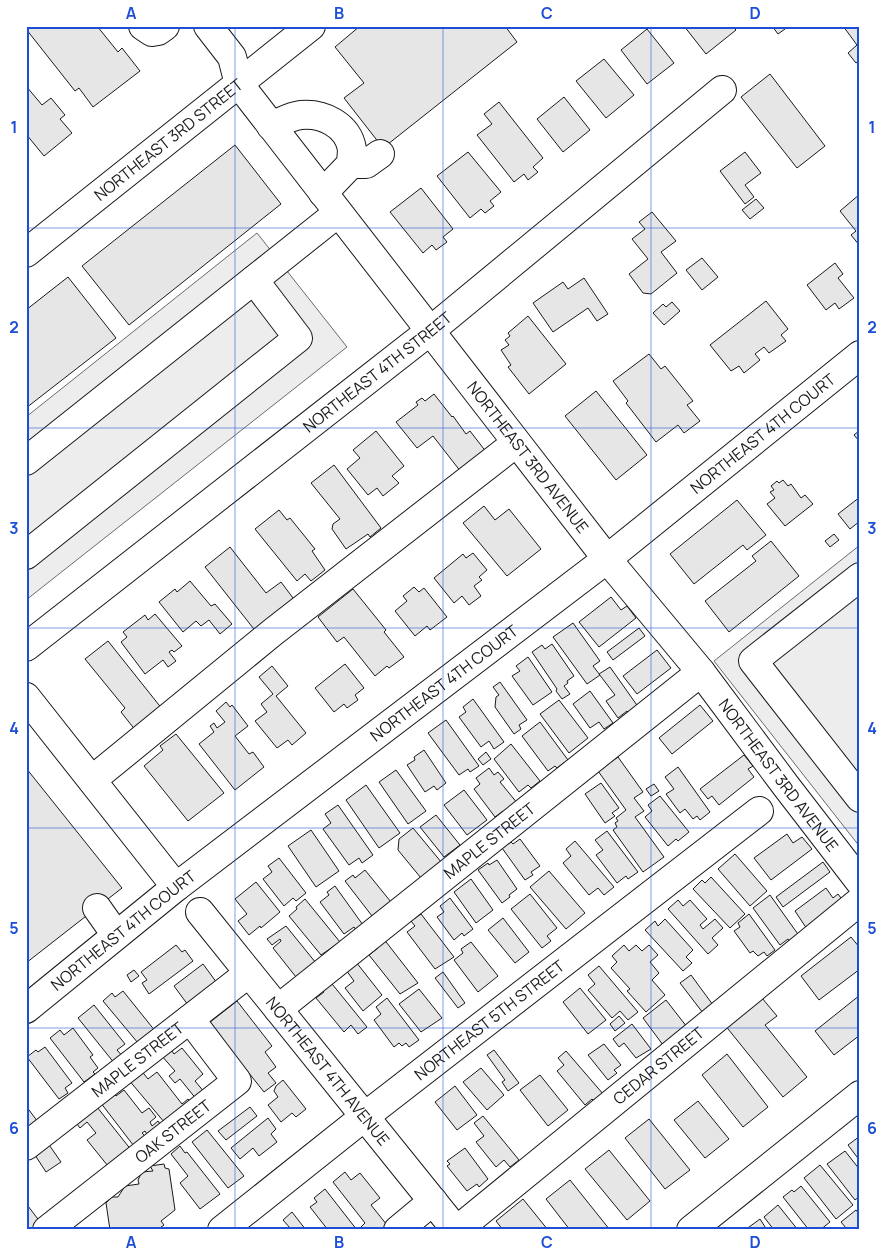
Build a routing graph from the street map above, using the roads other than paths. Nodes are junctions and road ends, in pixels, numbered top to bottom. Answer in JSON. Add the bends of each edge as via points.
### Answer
{"nodes":[{"id":1,"x":143,"y":26,"type":"edge"},
{"id":2,"x":164,"y":26,"type":"edge"},
{"id":3,"x":208,"y":26,"type":"edge"},
{"id":4,"x":311,"y":26,"type":"edge"},
{"id":5,"x":239,"y":84,"type":"junction"},
{"id":6,"x":722,"y":90,"type":"dead end"},
{"id":7,"x":272,"y":126,"type":"junction"},
{"id":8,"x":380,"y":154,"type":"dead end"},
{"id":9,"x":351,"y":164,"type":"junction"},
{"id":10,"x":331,"y":203,"type":"junction"},
{"id":11,"x":26,"y":254,"type":"edge"},
{"id":12,"x":254,"y":280,"type":"junction"},
{"id":13,"x":430,"y":331,"type":"junction"},
{"id":14,"x":860,"y":355,"type":"edge"},
{"id":15,"x":516,"y":443,"type":"junction"},
{"id":16,"x":26,"y":461,"type":"edge"},
{"id":17,"x":26,"y":555,"type":"edge"},
{"id":18,"x":607,"y":560,"type":"junction"},
{"id":19,"x":860,"y":577,"type":"edge"},
{"id":20,"x":26,"y":647,"type":"edge"},
{"id":21,"x":701,"y":672,"type":"junction"},
{"id":22,"x":26,"y":697,"type":"edge"},
{"id":23,"x":92,"y":780,"type":"junction"},
{"id":24,"x":860,"y":798,"type":"edge"},
{"id":25,"x":759,"y":811,"type":"dead end"},
{"id":26,"x":860,"y":882,"type":"edge"},
{"id":27,"x":176,"y":887,"type":"junction"},
{"id":28,"x":860,"y":901,"type":"edge"},
{"id":29,"x":97,"y":908,"type":"dead end"},
{"id":30,"x":200,"y":912,"type":"dead end"},
{"id":31,"x":116,"y":935,"type":"junction"},
{"id":32,"x":249,"y":973,"type":"junction"},
{"id":33,"x":26,"y":1009,"type":"edge"},
{"id":34,"x":278,"y":1009,"type":"junction"},
{"id":35,"x":190,"y":1019,"type":"junction"},
{"id":36,"x":860,"y":1095,"type":"edge"},
{"id":37,"x":364,"y":1117,"type":"junction"},
{"id":38,"x":26,"y":1146,"type":"edge"},
{"id":39,"x":433,"y":1201,"type":"junction"},
{"id":40,"x":47,"y":1230,"type":"edge"},
{"id":41,"x":222,"y":1230,"type":"edge"},
{"id":42,"x":398,"y":1230,"type":"edge"},
{"id":43,"x":457,"y":1230,"type":"edge"},
{"id":44,"x":691,"y":1230,"type":"edge"}],
"edges":[{"from":1,"to":2,"type":"street","via":[[152,32]]},
{"from":3,"to":5,"type":"street","name":"NORTHEAST 3RD AVENUE","via":[[232,57]]},
{"from":4,"to":5,"type":"street","name":"NORTHEAST 3RD STREET"},
{"from":5,"to":7,"type":"street","name":"NORTHEAST 3RD AVENUE"},
{"from":5,"to":11,"type":"street","name":"NORTHEAST 3RD STREET"},
{"from":6,"to":13,"type":"street","name":"NORTHEAST 4TH STREET"},
{"from":7,"to":9,"type":"street","via":[[299,115],[318,115],[335,122],[346,134],[352,148]]},
{"from":7,"to":10,"type":"street","name":"NORTHEAST 3RD AVENUE"},
{"from":8,"to":9,"type":"street","via":[[366,164]]},
{"from":9,"to":10,"type":"street"},
{"from":10,"to":12,"type":"street"},
{"from":10,"to":13,"type":"street","name":"NORTHEAST 3RD AVENUE"},
{"from":12,"to":16,"type":"street"},
{"from":12,"to":17,"type":"street","via":[[298,338]]},
{"from":13,"to":15,"type":"street","name":"NORTHEAST 3RD AVENUE"},
{"from":13,"to":20,"type":"street","name":"NORTHEAST 4TH STREET"},
{"from":14,"to":18,"type":"street","name":"NORTHEAST 4TH COURT"},
{"from":15,"to":18,"type":"street","name":"NORTHEAST 3RD AVENUE"},
{"from":15,"to":23,"type":"street","via":[[273,632]]},
{"from":18,"to":21,"type":"street","name":"NORTHEAST 3RD AVENUE"},
{"from":18,"to":27,"type":"street","name":"NORTHEAST 4TH COURT"},
{"from":19,"to":24,"type":"street","via":[[753,661]]},
{"from":21,"to":26,"type":"street","name":"NORTHEAST 3RD AVENUE"},
{"from":21,"to":34,"type":"street","name":"MAPLE STREET"},
{"from":22,"to":23,"type":"street"},
{"from":23,"to":27,"type":"street"},
{"from":25,"to":37,"type":"street","name":"NORTHEAST 5TH STREET"},
{"from":27,"to":31,"type":"street","name":"NORTHEAST 4TH COURT"},
{"from":28,"to":43,"type":"street","name":"CEDAR STREET"},
{"from":29,"to":31,"type":"street"},
{"from":30,"to":32,"type":"street","name":"NORTHEAST 4TH AVENUE"},
{"from":31,"to":33,"type":"street","name":"NORTHEAST 4TH COURT"},
{"from":32,"to":34,"type":"street","name":"NORTHEAST 4TH AVENUE"},
{"from":32,"to":35,"type":"street","name":"MAPLE STREET"},
{"from":34,"to":37,"type":"street","name":"NORTHEAST 4TH AVENUE"},
{"from":35,"to":38,"type":"street","name":"MAPLE STREET"},
{"from":35,"to":40,"type":"street","name":"OAK STREET","via":[[237,1081]]},
{"from":36,"to":44,"type":"street"},
{"from":37,"to":39,"type":"street","name":"NORTHEAST 4TH AVENUE"},
{"from":37,"to":41,"type":"street","name":"NORTHEAST 5TH STREET"},
{"from":39,"to":42,"type":"street"},
{"from":39,"to":43,"type":"street","name":"NORTHEAST 4TH AVENUE"}]}
